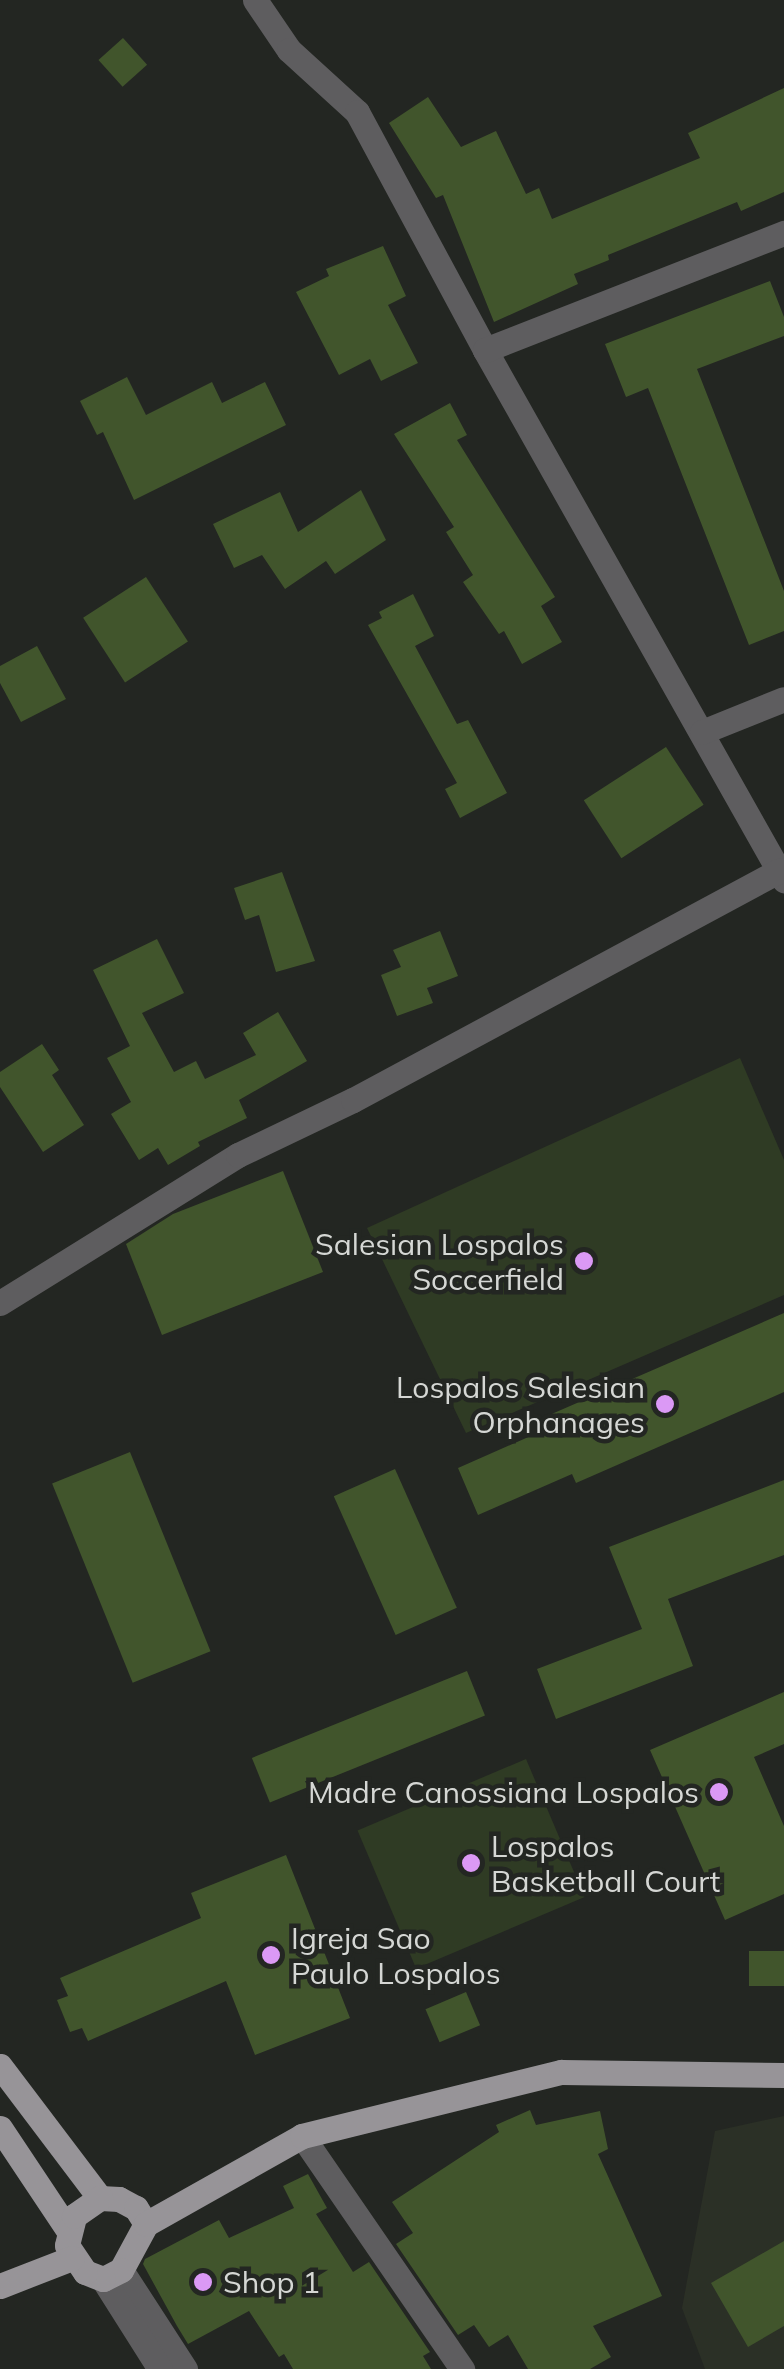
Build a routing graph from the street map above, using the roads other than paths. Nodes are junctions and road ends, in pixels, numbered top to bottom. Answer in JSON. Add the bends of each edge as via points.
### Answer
{"nodes":[{"id":1,"x":255,"y":0,"type":"edge"},
{"id":2,"x":784,"y":233,"type":"edge"},
{"id":3,"x":485,"y":350,"type":"junction"},
{"id":4,"x":784,"y":699,"type":"edge"},
{"id":5,"x":702,"y":732,"type":"junction"},
{"id":6,"x":782,"y":875,"type":"edge"},
{"id":7,"x":0,"y":1304,"type":"edge"},
{"id":8,"x":0,"y":2066,"type":"edge"},
{"id":9,"x":784,"y":2075,"type":"edge"},
{"id":10,"x":0,"y":2128,"type":"edge"},
{"id":11,"x":302,"y":2136,"type":"junction"},
{"id":12,"x":100,"y":2198,"type":"junction"},
{"id":13,"x":146,"y":2224,"type":"junction"},
{"id":14,"x":68,"y":2230,"type":"junction"},
{"id":15,"x":72,"y":2258,"type":"junction"},
{"id":16,"x":112,"y":2274,"type":"junction"},
{"id":17,"x":0,"y":2286,"type":"edge"},
{"id":18,"x":160,"y":2369,"type":"edge"},
{"id":19,"x":185,"y":2369,"type":"edge"},
{"id":20,"x":462,"y":2369,"type":"edge"}],
"edges":[{"from":1,"to":3,"type":"street","via":[[289,50],[357,112]]},
{"from":2,"to":3,"type":"street"},
{"from":3,"to":5,"type":"street"},
{"from":4,"to":5,"type":"street"},
{"from":5,"to":6,"type":"street"},
{"from":6,"to":7,"type":"street","via":[[238,1155]]},
{"from":8,"to":12,"type":"main road"},
{"from":9,"to":11,"type":"main road","via":[[562,2072]]},
{"from":10,"to":14,"type":"main road"},
{"from":11,"to":13,"type":"main road"},
{"from":11,"to":20,"type":"street"},
{"from":12,"to":13,"type":"main road","via":[[136,2208]]},
{"from":12,"to":14,"type":"main road","via":[[85,2204]]},
{"from":13,"to":16,"type":"main road"},
{"from":14,"to":15,"type":"main road"},
{"from":15,"to":16,"type":"main road","via":[[86,2272]]},
{"from":15,"to":17,"type":"main road"},
{"from":16,"to":18,"type":"street"},
{"from":16,"to":19,"type":"street"}]}
